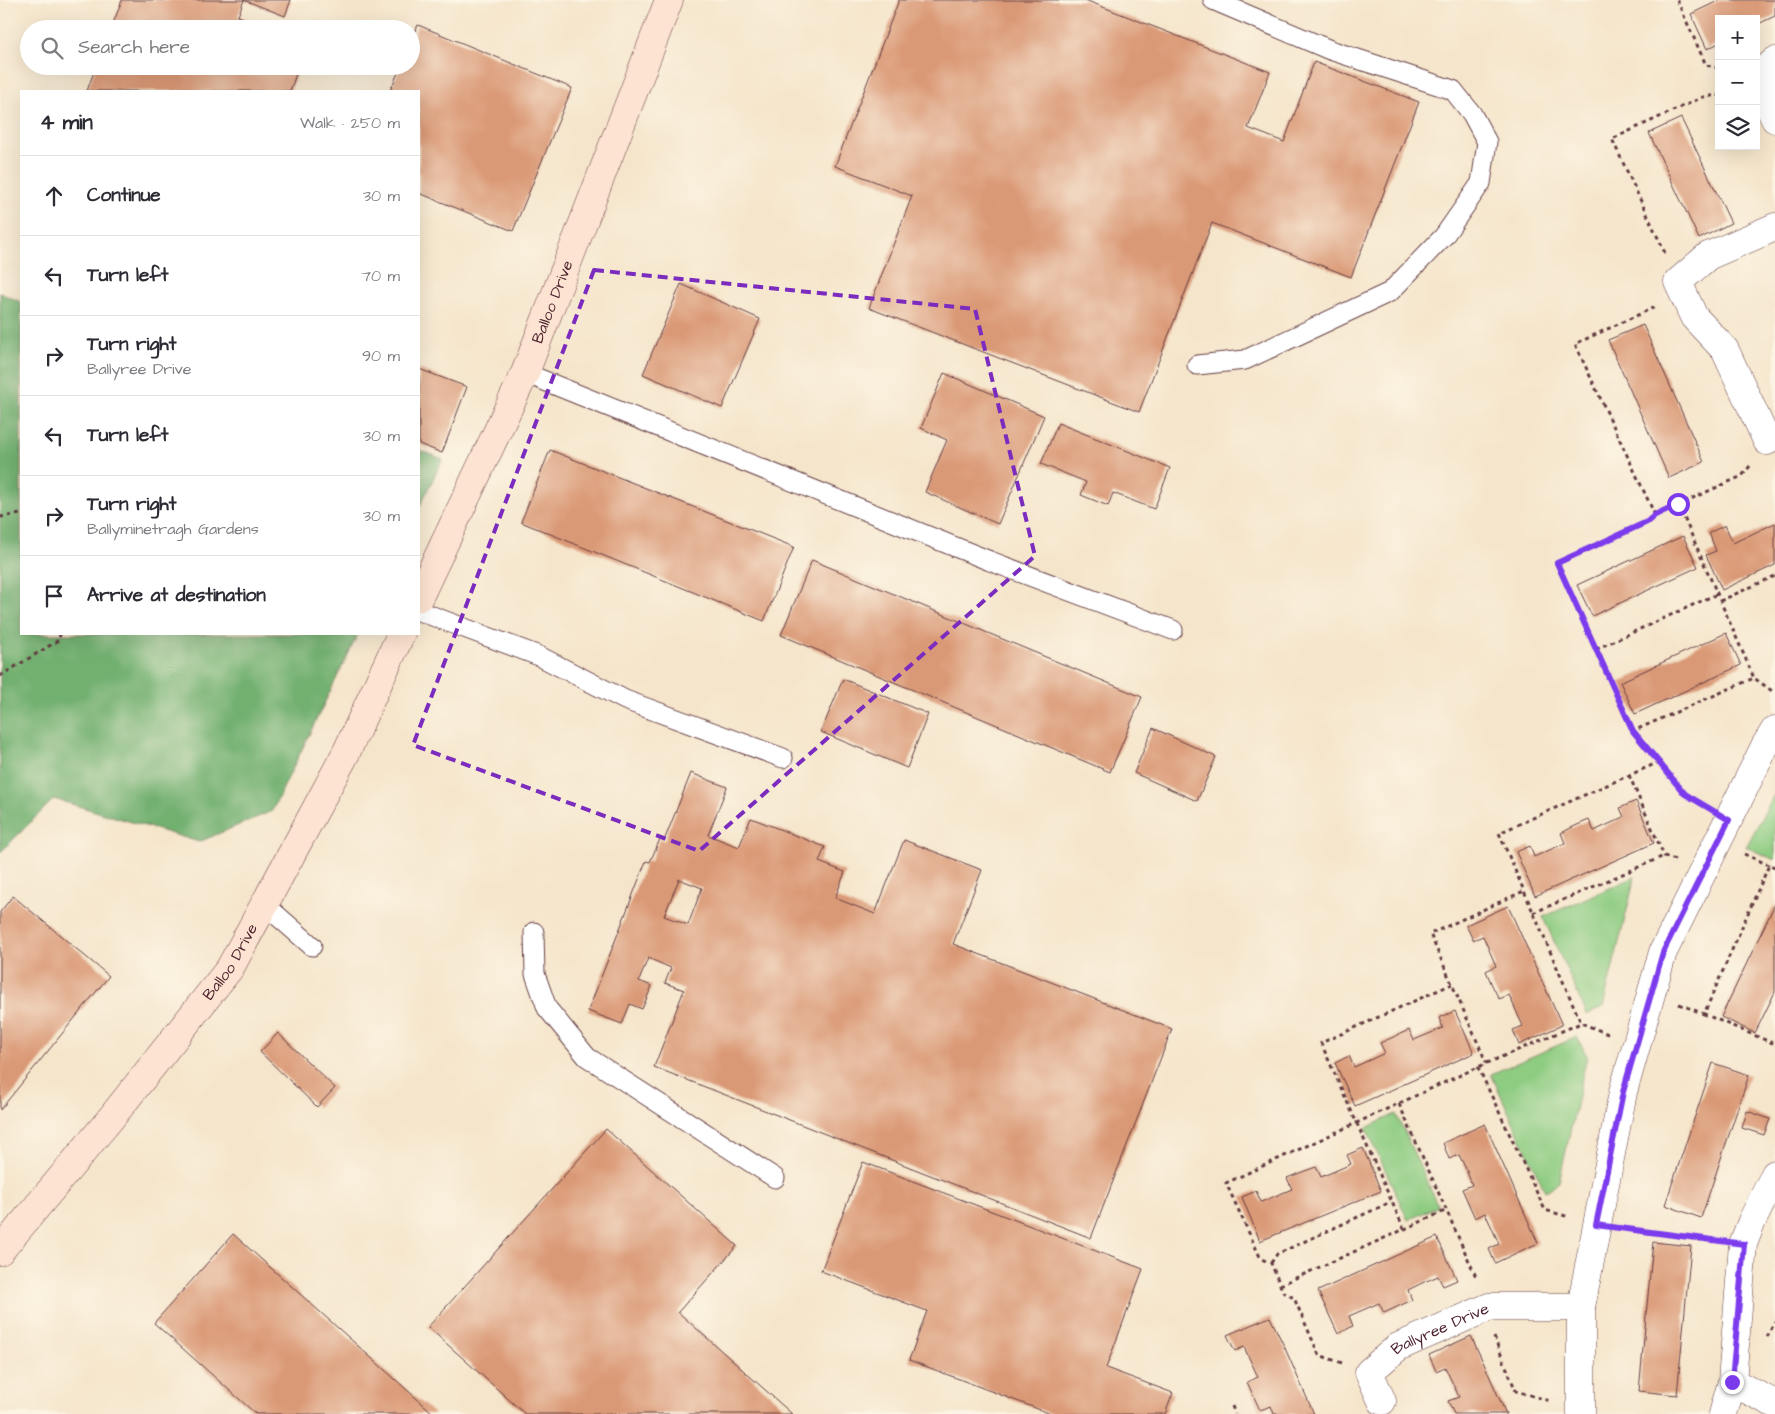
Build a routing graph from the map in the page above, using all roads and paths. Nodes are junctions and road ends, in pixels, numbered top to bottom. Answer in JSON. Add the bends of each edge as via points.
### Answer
{"nodes":[{"id":1,"x":669,"y":0,"type":"edge"},
{"id":2,"x":1213,"y":0,"type":"edge"},
{"id":3,"x":1677,"y":0,"type":"edge"},
{"id":4,"x":1775,"y":61,"type":"edge"},
{"id":5,"x":1715,"y":67,"type":"edge"},
{"id":6,"x":1715,"y":96,"type":"edge"},
{"id":7,"x":1775,"y":119,"type":"edge"},
{"id":8,"x":1775,"y":227,"type":"edge"},
{"id":9,"x":1681,"y":288,"type":"junction"},
{"id":10,"x":1197,"y":365,"type":"dead end"},
{"id":11,"x":525,"y":373,"type":"junction"},
{"id":12,"x":1767,"y":441,"type":"joint"},
{"id":13,"x":1678,"y":504,"type":"junction"},
{"id":14,"x":20,"y":514,"type":"edge"},
{"id":15,"x":1655,"y":515,"type":"junction"},
{"id":16,"x":0,"y":517,"type":"edge"},
{"id":17,"x":1775,"y":576,"type":"edge"},
{"id":18,"x":1717,"y":594,"type":"junction"},
{"id":19,"x":420,"y":595,"type":"edge"},
{"id":20,"x":1720,"y":601,"type":"junction"},
{"id":21,"x":420,"y":611,"type":"edge"},
{"id":22,"x":1173,"y":630,"type":"dead end"},
{"id":23,"x":60,"y":635,"type":"edge"},
{"id":24,"x":401,"y":635,"type":"edge"},
{"id":25,"x":1596,"y":649,"type":"junction"},
{"id":26,"x":0,"y":676,"type":"edge"},
{"id":27,"x":1754,"y":678,"type":"junction"},
{"id":28,"x":1775,"y":693,"type":"edge"},
{"id":29,"x":1775,"y":730,"type":"edge"},
{"id":30,"x":1633,"y":731,"type":"junction"},
{"id":31,"x":783,"y":758,"type":"dead end"},
{"id":32,"x":1659,"y":762,"type":"junction"},
{"id":33,"x":1629,"y":775,"type":"junction"},
{"id":34,"x":1729,"y":820,"type":"junction"},
{"id":35,"x":1664,"y":856,"type":"junction"},
{"id":36,"x":1775,"y":867,"type":"edge"},
{"id":37,"x":1703,"y":872,"type":"junction"},
{"id":38,"x":1524,"y":892,"type":"junction"},
{"id":39,"x":264,"y":904,"type":"junction"},
{"id":40,"x":1533,"y":913,"type":"junction"},
{"id":41,"x":534,"y":932,"type":"dead end"},
{"id":42,"x":312,"y":946,"type":"dead end"},
{"id":43,"x":1452,"y":984,"type":"junction"},
{"id":44,"x":1581,"y":1023,"type":"junction"},
{"id":45,"x":1775,"y":1044,"type":"edge"},
{"id":46,"x":1637,"y":1046,"type":"junction"},
{"id":47,"x":1487,"y":1064,"type":"junction"},
{"id":48,"x":1478,"y":1067,"type":"junction"},
{"id":49,"x":1399,"y":1104,"type":"junction"},
{"id":50,"x":1357,"y":1123,"type":"junction"},
{"id":51,"x":1775,"y":1174,"type":"edge"},
{"id":52,"x":775,"y":1178,"type":"dead end"},
{"id":53,"x":1391,"y":1202,"type":"junction"},
{"id":54,"x":1447,"y":1210,"type":"junction"},
{"id":55,"x":1596,"y":1225,"type":"junction"},
{"id":56,"x":1404,"y":1229,"type":"junction"},
{"id":57,"x":1744,"y":1244,"type":"junction"},
{"id":58,"x":0,"y":1252,"type":"edge"},
{"id":59,"x":1271,"y":1263,"type":"junction"},
{"id":60,"x":1280,"y":1285,"type":"junction"},
{"id":61,"x":1489,"y":1307,"type":"junction"},
{"id":62,"x":1581,"y":1307,"type":"junction"},
{"id":63,"x":1369,"y":1372,"type":"junction"},
{"id":64,"x":1732,"y":1382,"type":"junction"},
{"id":65,"x":1382,"y":1401,"type":"dead end"},
{"id":66,"x":1775,"y":1404,"type":"edge"},
{"id":67,"x":1232,"y":1406,"type":"dead end"},
{"id":68,"x":1581,"y":1411,"type":"edge"},
{"id":69,"x":1235,"y":1414,"type":"edge"},
{"id":70,"x":1723,"y":1414,"type":"edge"}],
"edges":[{"from":1,"to":11,"type":"street","name":"Balloo Drive"},
{"from":2,"to":10,"type":"lane","via":[[1330,50],[1453,90],[1472,114],[1487,142],[1481,183],[1444,236],[1390,292],[1245,360]]},
{"from":3,"to":5,"type":"path","via":[[1706,65]]},
{"from":4,"to":7,"type":"street","via":[[1767,68],[1762,91]]},
{"from":6,"to":9,"type":"path","via":[[1703,97],[1612,139]]},
{"from":8,"to":9,"type":"street","via":[[1708,256]]},
{"from":9,"to":12,"type":"street","via":[[1694,317],[1726,350]]},
{"from":9,"to":15,"type":"path","via":[[1576,344]]},
{"from":11,"to":19,"type":"street","name":"Balloo Drive"},
{"from":11,"to":22,"type":"lane","via":[[981,558]]},
{"from":12,"to":13,"type":"path","via":[[1742,476]]},
{"from":13,"to":15,"type":"path"},
{"from":13,"to":18,"type":"path"},
{"from":14,"to":16,"type":"path"},
{"from":15,"to":25,"type":"path","via":[[1647,522],[1557,563]]},
{"from":17,"to":20,"type":"path"},
{"from":18,"to":20,"type":"path"},
{"from":18,"to":25,"type":"path"},
{"from":20,"to":27,"type":"path"},
{"from":21,"to":31,"type":"lane","via":[[539,656],[625,700]]},
{"from":23,"to":26,"type":"path","via":[[59,640]]},
{"from":24,"to":39,"type":"street","name":"Balloo Drive","via":[[346,753]]},
{"from":25,"to":30,"type":"path"},
{"from":27,"to":28,"type":"path"},
{"from":27,"to":30,"type":"path"},
{"from":29,"to":34,"type":"street"},
{"from":30,"to":32,"type":"path"},
{"from":32,"to":33,"type":"path"},
{"from":32,"to":34,"type":"path","via":[[1685,794]]},
{"from":33,"to":35,"type":"path"},
{"from":33,"to":38,"type":"path","via":[[1499,833]]},
{"from":34,"to":37,"type":"street"},
{"from":35,"to":37,"type":"path"},
{"from":35,"to":40,"type":"path"},
{"from":36,"to":45,"type":"path","via":[[1769,865],[1704,1014]]},
{"from":37,"to":46,"type":"street","via":[[1663,952]]},
{"from":38,"to":40,"type":"path"},
{"from":38,"to":43,"type":"path","via":[[1430,934]]},
{"from":39,"to":42,"type":"lane"},
{"from":39,"to":58,"type":"street","name":"Balloo Drive","via":[[230,968]]},
{"from":40,"to":44,"type":"path"},
{"from":41,"to":52,"type":"lane","via":[[534,974],[547,1008],[587,1057]]},
{"from":43,"to":47,"type":"path"},
{"from":43,"to":50,"type":"path","via":[[1321,1043]]},
{"from":44,"to":46,"type":"path"},
{"from":44,"to":47,"type":"path"},
{"from":46,"to":55,"type":"street","via":[[1623,1092]]},
{"from":47,"to":48,"type":"path"},
{"from":48,"to":49,"type":"path"},
{"from":48,"to":55,"type":"path","via":[[1545,1210]]},
{"from":49,"to":50,"type":"path"},
{"from":49,"to":54,"type":"path"},
{"from":50,"to":53,"type":"path"},
{"from":50,"to":59,"type":"path","via":[[1226,1183],[1260,1259]]},
{"from":51,"to":57,"type":"street"},
{"from":53,"to":56,"type":"path"},
{"from":53,"to":59,"type":"path","via":[[1278,1254]]},
{"from":54,"to":56,"type":"path"},
{"from":54,"to":61,"type":"path"},
{"from":55,"to":57,"type":"path"},
{"from":55,"to":62,"type":"street"},
{"from":56,"to":60,"type":"path"},
{"from":57,"to":64,"type":"street"},
{"from":59,"to":60,"type":"path"},
{"from":60,"to":63,"type":"path","via":[[1283,1292],[1294,1298],[1319,1355]]},
{"from":61,"to":62,"type":"street","name":"Ballyree Drive"},
{"from":61,"to":63,"type":"street","name":"Ballyree Drive","via":[[1398,1347]]},
{"from":61,"to":68,"type":"path","via":[[1495,1341],[1516,1392]]},
{"from":62,"to":68,"type":"street"},
{"from":63,"to":65,"type":"street"},
{"from":64,"to":66,"type":"street"},
{"from":64,"to":70,"type":"street"},
{"from":67,"to":69,"type":"path"}]}
